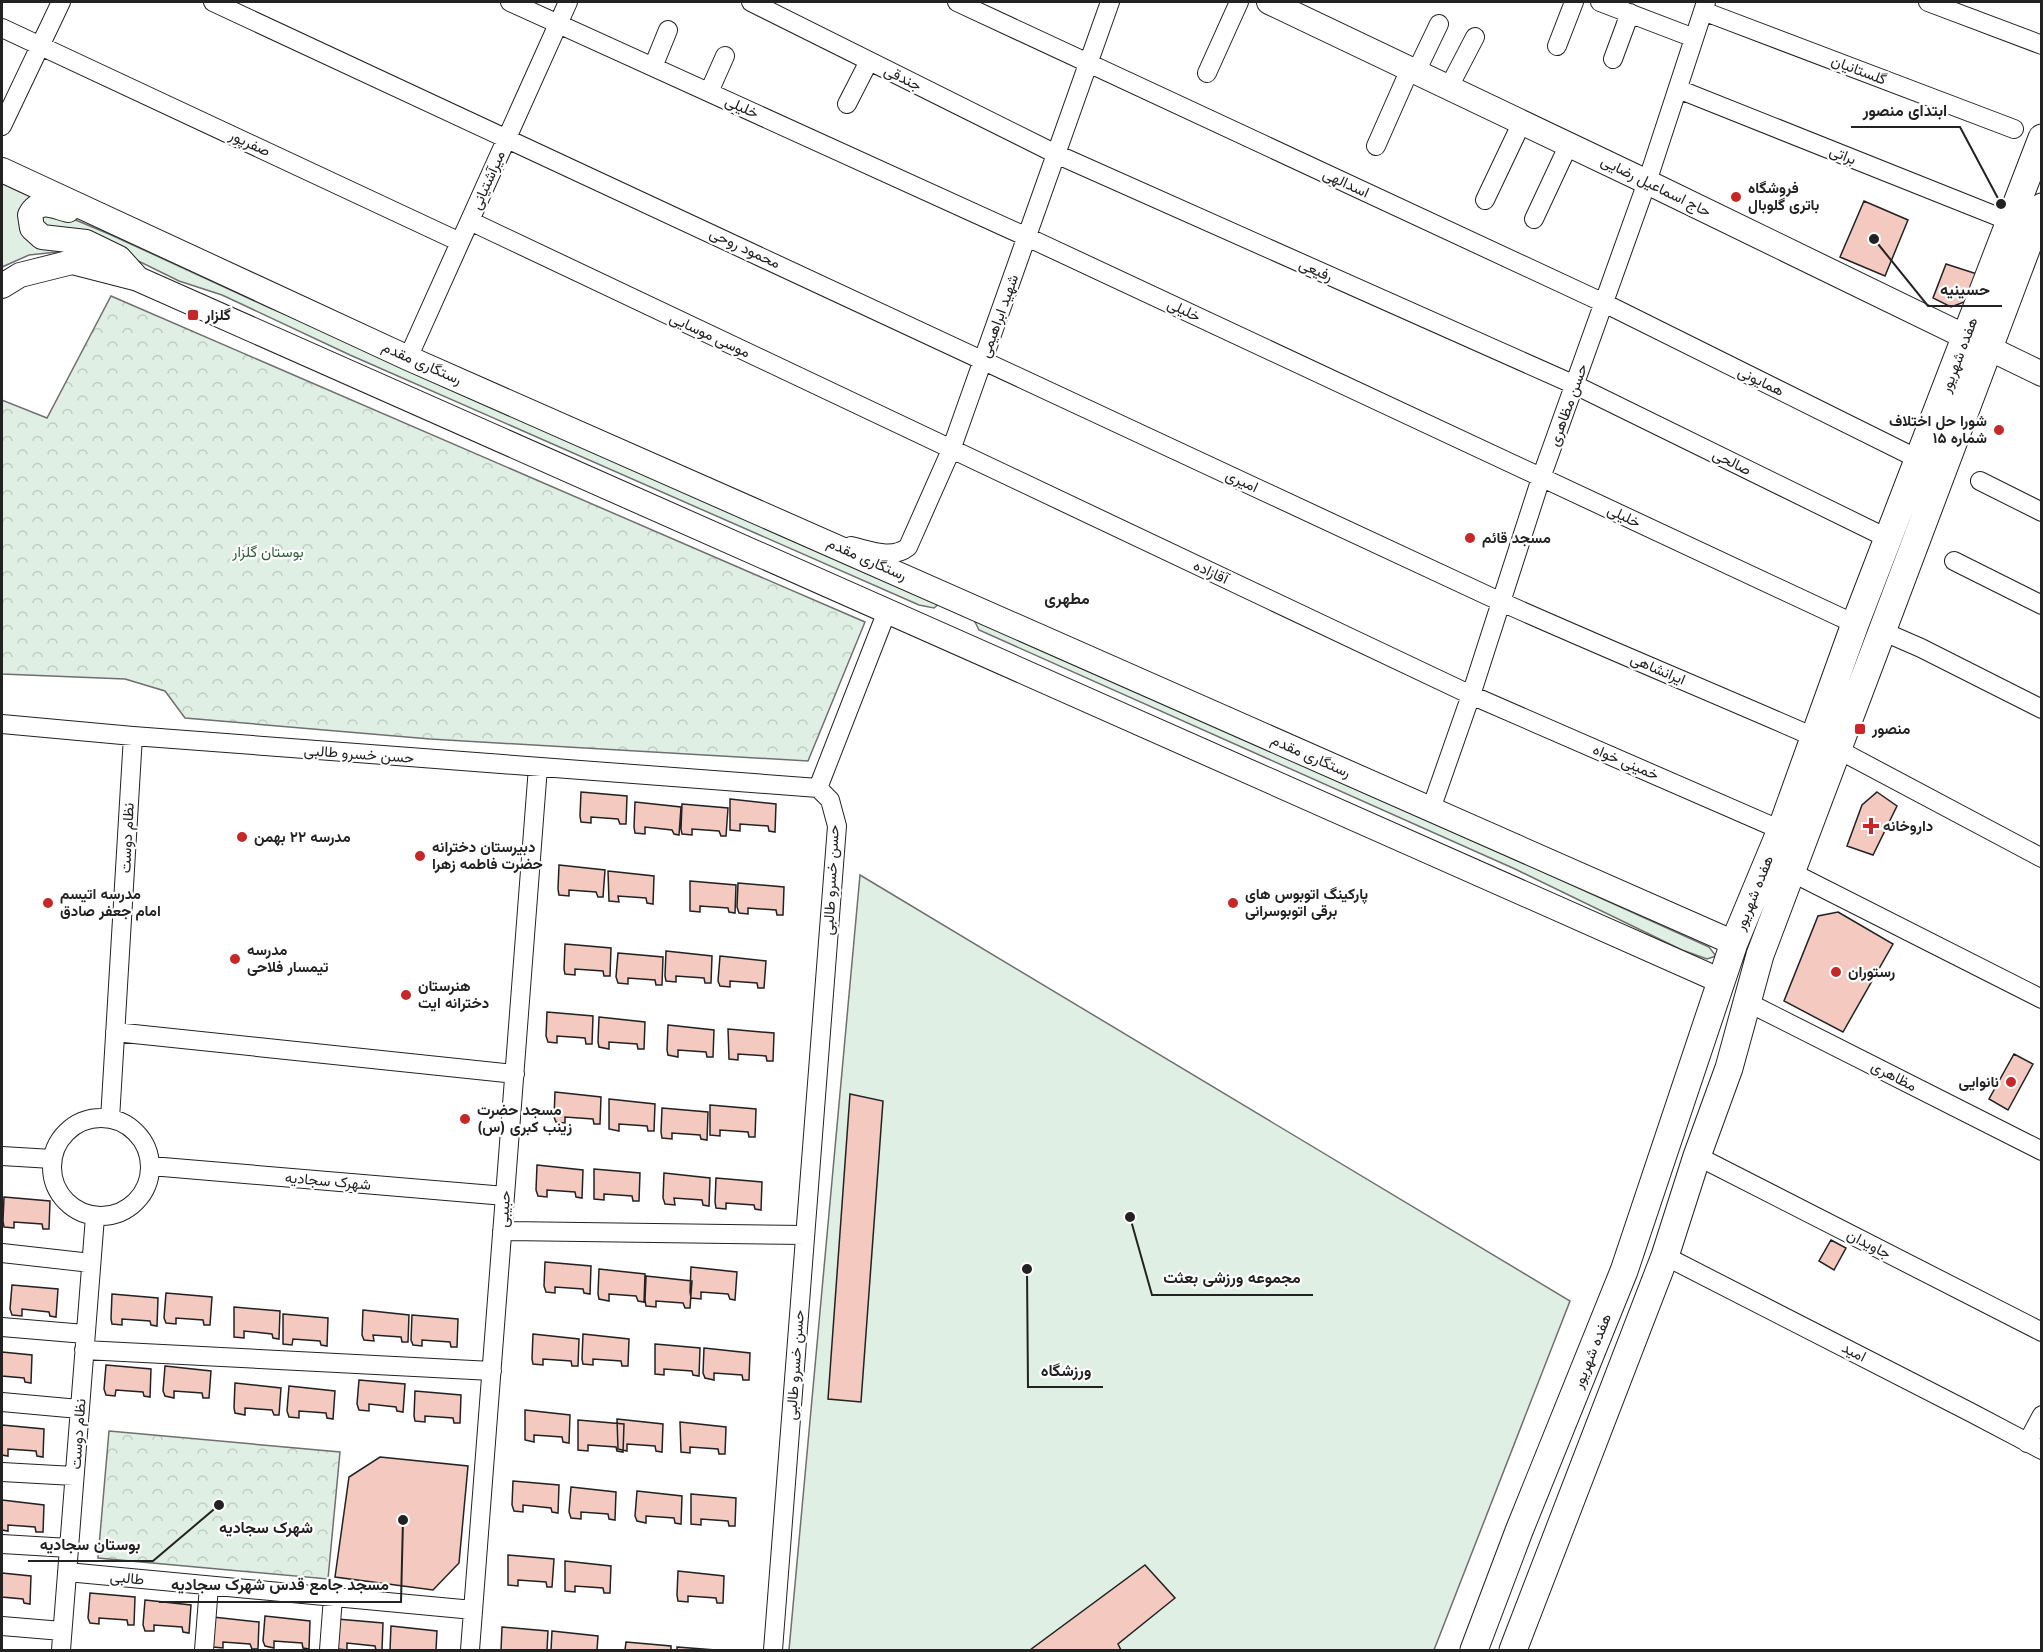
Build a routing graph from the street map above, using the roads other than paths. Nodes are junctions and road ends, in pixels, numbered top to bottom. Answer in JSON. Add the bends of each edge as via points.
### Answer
{"nodes":[{"id":1,"x":61,"y":2,"type":"edge"},
{"id":2,"x":213,"y":2,"type":"edge"},
{"id":3,"x":510,"y":2,"type":"edge"},
{"id":4,"x":568,"y":2,"type":"edge"},
{"id":5,"x":751,"y":2,"type":"edge"},
{"id":6,"x":957,"y":2,"type":"edge"},
{"id":7,"x":1110,"y":2,"type":"edge"},
{"id":8,"x":1239,"y":2,"type":"edge"},
{"id":9,"x":1269,"y":2,"type":"edge"},
{"id":10,"x":1575,"y":2,"type":"edge"},
{"id":11,"x":1600,"y":2,"type":"edge"},
{"id":12,"x":1928,"y":2,"type":"edge"},
{"id":13,"x":1705,"y":6,"type":"edge"},
{"id":14,"x":1630,"y":13,"type":"junction"},
{"id":15,"x":557,"y":23,"type":"junction"},
{"id":16,"x":1439,"y":24,"type":"dead end"},
{"id":17,"x":2,"y":28,"type":"edge"},
{"id":18,"x":668,"y":30,"type":"dead end"},
{"id":19,"x":1475,"y":38,"type":"dead end"},
{"id":20,"x":1694,"y":38,"type":"junction"},
{"id":21,"x":40,"y":45,"type":"junction"},
{"id":22,"x":2042,"y":45,"type":"edge"},
{"id":23,"x":1557,"y":46,"type":"dead end"},
{"id":24,"x":725,"y":56,"type":"dead end"},
{"id":25,"x":1613,"y":60,"type":"dead end"},
{"id":26,"x":869,"y":61,"type":"junction"},
{"id":27,"x":1088,"y":63,"type":"junction"},
{"id":28,"x":653,"y":66,"type":"junction"},
{"id":29,"x":1413,"y":70,"type":"junction"},
{"id":30,"x":1207,"y":72,"type":"dead end"},
{"id":31,"x":1449,"y":87,"type":"junction"},
{"id":32,"x":1678,"y":89,"type":"junction"},
{"id":33,"x":709,"y":92,"type":"junction"},
{"id":34,"x":847,"y":104,"type":"dead end"},
{"id":35,"x":1522,"y":122,"type":"junction"},
{"id":36,"x":2,"y":126,"type":"edge"},
{"id":37,"x":2014,"y":129,"type":"dead end"},
{"id":38,"x":507,"y":136,"type":"junction"},
{"id":39,"x":2042,"y":138,"type":"edge"},
{"id":40,"x":1569,"y":144,"type":"junction"},
{"id":41,"x":1376,"y":147,"type":"dead end"},
{"id":42,"x":1056,"y":154,"type":"junction"},
{"id":43,"x":2,"y":170,"type":"edge"},
{"id":44,"x":1647,"y":182,"type":"junction"},
{"id":45,"x":1485,"y":200,"type":"dead end"},
{"id":46,"x":2042,"y":207,"type":"edge"},
{"id":47,"x":1534,"y":219,"type":"dead end"},
{"id":48,"x":470,"y":221,"type":"junction"},
{"id":49,"x":2009,"y":221,"type":"junction"},
{"id":50,"x":131,"y":230,"type":"junction"},
{"id":51,"x":1027,"y":237,"type":"junction"},
{"id":52,"x":460,"y":242,"type":"junction"},
{"id":53,"x":138,"y":279,"type":"junction"},
{"id":54,"x":2,"y":286,"type":"edge"},
{"id":55,"x":1604,"y":303,"type":"junction"},
{"id":56,"x":1977,"y":344,"type":"junction"},
{"id":57,"x":408,"y":358,"type":"junction"},
{"id":58,"x":982,"y":361,"type":"junction"},
{"id":59,"x":2042,"y":374,"type":"edge"},
{"id":60,"x":1575,"y":386,"type":"junction"},
{"id":61,"x":951,"y":450,"type":"junction"},
{"id":62,"x":1918,"y":459,"type":"junction"},
{"id":63,"x":1542,"y":477,"type":"junction"},
{"id":64,"x":1980,"y":482,"type":"dead end"},
{"id":65,"x":2042,"y":512,"type":"edge"},
{"id":66,"x":1889,"y":539,"type":"junction"},
{"id":67,"x":826,"y":541,"type":"junction"},
{"id":68,"x":1954,"y":561,"type":"dead end"},
{"id":69,"x":955,"y":599,"type":"junction"},
{"id":70,"x":1501,"y":602,"type":"junction"},
{"id":71,"x":2042,"y":605,"type":"edge"},
{"id":72,"x":888,"y":611,"type":"junction"},
{"id":73,"x":1855,"y":624,"type":"junction"},
{"id":74,"x":1882,"y":631,"type":"junction"},
{"id":75,"x":940,"y":634,"type":"junction"},
{"id":76,"x":1471,"y":695,"type":"junction"},
{"id":77,"x":2042,"y":709,"type":"edge"},
{"id":78,"x":2,"y":724,"type":"edge"},
{"id":79,"x":133,"y":736,"type":"junction"},
{"id":80,"x":1826,"y":743,"type":"junction"},
{"id":81,"x":538,"y":767,"type":"junction"},
{"id":82,"x":818,"y":788,"type":"junction"},
{"id":83,"x":1431,"y":809,"type":"junction"},
{"id":84,"x":1780,"y":830,"type":"junction"},
{"id":85,"x":2042,"y":858,"type":"edge"},
{"id":86,"x":1791,"y":872,"type":"junction"},
{"id":87,"x":1734,"y":943,"type":"junction"},
{"id":88,"x":1760,"y":955,"type":"junction"},
{"id":89,"x":1721,"y":981,"type":"junction"},
{"id":90,"x":1748,"y":998,"type":"junction"},
{"id":91,"x":2042,"y":999,"type":"edge"},
{"id":92,"x":115,"y":1032,"type":"junction"},
{"id":93,"x":514,"y":1074,"type":"junction"},
{"id":94,"x":110,"y":1119,"type":"junction"},
{"id":95,"x":2042,"y":1151,"type":"edge"},
{"id":96,"x":2,"y":1156,"type":"edge"},
{"id":97,"x":1697,"y":1156,"type":"junction"},
{"id":98,"x":52,"y":1160,"type":"junction"},
{"id":99,"x":151,"y":1166,"type":"junction"},
{"id":100,"x":505,"y":1196,"type":"junction"},
{"id":101,"x":95,"y":1217,"type":"junction"},
{"id":102,"x":502,"y":1231,"type":"junction"},
{"id":103,"x":805,"y":1235,"type":"junction"},
{"id":104,"x":2,"y":1253,"type":"edge"},
{"id":105,"x":1665,"y":1256,"type":"junction"},
{"id":106,"x":91,"y":1263,"type":"junction"},
{"id":107,"x":2,"y":1327,"type":"edge"},
{"id":108,"x":2042,"y":1332,"type":"edge"},
{"id":109,"x":85,"y":1342,"type":"junction"},
{"id":110,"x":492,"y":1371,"type":"junction"},
{"id":111,"x":2,"y":1402,"type":"edge"},
{"id":112,"x":80,"y":1409,"type":"junction"},
{"id":113,"x":2042,"y":1415,"type":"edge"},
{"id":114,"x":2034,"y":1446,"type":"edge"},
{"id":115,"x":2,"y":1472,"type":"edge"},
{"id":116,"x":74,"y":1476,"type":"junction"},
{"id":117,"x":2,"y":1544,"type":"edge"},
{"id":118,"x":69,"y":1548,"type":"junction"},
{"id":119,"x":67,"y":1572,"type":"junction"},
{"id":120,"x":209,"y":1586,"type":"junction"},
{"id":121,"x":333,"y":1597,"type":"junction"},
{"id":122,"x":473,"y":1610,"type":"junction"},
{"id":123,"x":2,"y":1626,"type":"edge"},
{"id":124,"x":62,"y":1631,"type":"junction"},
{"id":125,"x":61,"y":1650,"type":"edge"},
{"id":126,"x":204,"y":1650,"type":"edge"},
{"id":127,"x":329,"y":1650,"type":"edge"},
{"id":128,"x":470,"y":1650,"type":"edge"},
{"id":129,"x":773,"y":1650,"type":"edge"},
{"id":130,"x":1474,"y":1650,"type":"edge"},
{"id":131,"x":1513,"y":1650,"type":"edge"}],
"edges":[{"from":1,"to":21,"type":"street"},
{"from":2,"to":38,"type":"street","name":"محمود روحی"},
{"from":3,"to":15,"type":"street","name":"خلیلی"},
{"from":4,"to":15,"type":"street","name":"میرآشتیانی"},
{"from":5,"to":26,"type":"street","name":"جندقی"},
{"from":6,"to":27,"type":"street","name":"اسدالهی"},
{"from":7,"to":27,"type":"street","name":"شهید ابراهیمی"},
{"from":8,"to":30,"type":"street"},
{"from":9,"to":29,"type":"main road","name":"حاج اسماعیل رضایی"},
{"from":10,"to":23,"type":"street"},
{"from":11,"to":14,"type":"street"},
{"from":12,"to":22,"type":"street"},
{"from":13,"to":20,"type":"street","name":"حسن مظاهری"},
{"from":13,"to":37,"type":"street","name":"گلستانیان"},
{"from":14,"to":20,"type":"street"},
{"from":14,"to":25,"type":"street"},
{"from":15,"to":28,"type":"street","name":"خلیلی"},
{"from":15,"to":38,"type":"street","name":"میرآشتیانی"},
{"from":16,"to":29,"type":"street"},
{"from":17,"to":21,"type":"street","name":"صفرپور"},
{"from":18,"to":28,"type":"street"},
{"from":19,"to":31,"type":"street"},
{"from":20,"to":32,"type":"street","name":"حسن مظاهری"},
{"from":21,"to":36,"type":"street"},
{"from":21,"to":52,"type":"street","name":"صفرپور"},
{"from":24,"to":33,"type":"street"},
{"from":26,"to":34,"type":"street"},
{"from":26,"to":42,"type":"street","name":"جندقی"},
{"from":27,"to":42,"type":"street","name":"شهید ابراهیمی"},
{"from":27,"to":55,"type":"street","name":"اسدالهی"},
{"from":28,"to":33,"type":"street","name":"خلیلی"},
{"from":29,"to":31,"type":"main road","name":"حاج اسماعیل رضایی"},
{"from":29,"to":41,"type":"street"},
{"from":31,"to":35,"type":"main road","name":"حاج اسماعیل رضایی"},
{"from":32,"to":44,"type":"street","name":"حسن مظاهری"},
{"from":32,"to":49,"type":"street","name":"براتی"},
{"from":33,"to":51,"type":"street","name":"خلیلی"},
{"from":35,"to":40,"type":"main road","name":"حاج اسماعیل رضایی"},
{"from":35,"to":45,"type":"street"},
{"from":38,"to":48,"type":"street","name":"میرآشتیانی"},
{"from":38,"to":58,"type":"street","name":"محمود روحی"},
{"from":39,"to":49,"type":"main road","name":"هفده شهریور"},
{"from":40,"to":44,"type":"main road","name":"حاج اسماعیل رضایی"},
{"from":40,"to":47,"type":"street"},
{"from":42,"to":51,"type":"street","name":"شهید ابراهیمی"},
{"from":42,"to":60,"type":"street","name":"رفیعی"},
{"from":43,"to":50,"type":"main road","name":"رستگاری مقدم"},
{"from":44,"to":55,"type":"street","name":"حسن مظاهری"},
{"from":44,"to":56,"type":"main road","name":"حاج اسماعیل رضایی"},
{"from":46,"to":56,"type":"main road","name":"هفده شهریور"},
{"from":48,"to":52,"type":"street","name":"میرآشتیانی"},
{"from":48,"to":61,"type":"street","name":"موسی موسایی"},
{"from":49,"to":56,"type":"main road","name":"هفده شهریور"},
{"from":50,"to":53,"type":"main road","via":[[45,203],[30,215],[30,222],[42,237],[86,242],[119,258]]},
{"from":50,"to":57,"type":"main road","name":"رستگاری مقدم"},
{"from":51,"to":58,"type":"street","name":"شهید ابراهیمی"},
{"from":51,"to":63,"type":"street","name":"خلیلی"},
{"from":52,"to":57,"type":"street","name":"میرآشتیانی"},
{"from":53,"to":54,"type":"main road","via":[[72,262],[20,275]]},
{"from":53,"to":72,"type":"main road"},
{"from":55,"to":60,"type":"street","name":"حسن مظاهری"},
{"from":55,"to":62,"type":"street","name":"همایونی"},
{"from":56,"to":59,"type":"main road","name":"حاج اسماعیل رضایی"},
{"from":56,"to":62,"type":"main road","name":"هفده شهریور"},
{"from":56,"to":74,"type":"main road","name":"هفده شهریور"},
{"from":57,"to":67,"type":"main road","name":"رستگاری مقدم"},
{"from":58,"to":61,"type":"street","name":"شهید ابراهیمی"},
{"from":58,"to":70,"type":"street","name":"امیری"},
{"from":60,"to":63,"type":"street","name":"حسن مظاهری"},
{"from":60,"to":66,"type":"street","name":"صالحی"},
{"from":61,"to":67,"type":"street","name":"شهید ابراهیمی","via":[[908,547],[902,552],[893,555]]},
{"from":61,"to":76,"type":"street","name":"آقازاده"},
{"from":62,"to":66,"type":"main road","name":"هفده شهریور"},
{"from":63,"to":70,"type":"street","name":"حسن مظاهری"},
{"from":63,"to":73,"type":"street","name":"خلیلی"},
{"from":64,"to":65,"type":"street"},
{"from":66,"to":73,"type":"main road","name":"هفده شهریور"},
{"from":67,"to":69,"type":"main road","name":"رستگاری مقدم"},
{"from":68,"to":71,"type":"street"},
{"from":69,"to":75,"type":"main road"},
{"from":69,"to":83,"type":"main road","name":"رستگاری مقدم"},
{"from":70,"to":76,"type":"street","name":"حسن مظاهری"},
{"from":70,"to":80,"type":"street","name":"ایرانشاهی"},
{"from":72,"to":75,"type":"main road"},
{"from":72,"to":82,"type":"street"},
{"from":73,"to":80,"type":"main road","name":"هفده شهریور"},
{"from":74,"to":77,"type":"street"},
{"from":74,"to":80,"type":"main road","name":"هفده شهریور"},
{"from":75,"to":89,"type":"main road"},
{"from":76,"to":83,"type":"street","name":"حسن مظاهری"},
{"from":76,"to":84,"type":"street","name":"خمینی خواه"},
{"from":78,"to":79,"type":"street","name":"حسن خسرو طالبی"},
{"from":79,"to":81,"type":"street","name":"حسن خسرو طالبی"},
{"from":79,"to":92,"type":"street","name":"نظام دوست"},
{"from":80,"to":84,"type":"main road","name":"هفده شهریور"},
{"from":80,"to":85,"type":"street","name":"ایرانشاهی"},
{"from":80,"to":86,"type":"main road","name":"هفده شهریور"},
{"from":81,"to":82,"type":"street","name":"حسن خسرو طالبی"},
{"from":81,"to":93,"type":"street","name":"حبیبی"},
{"from":82,"to":103,"type":"street","name":"حسن خسرو طالبی","via":[[830,800],[837,826]]},
{"from":83,"to":87,"type":"main road","name":"رستگاری مقدم"},
{"from":84,"to":87,"type":"main road","name":"هفده شهریور"},
{"from":86,"to":88,"type":"main road","name":"هفده شهریور"},
{"from":86,"to":91,"type":"street"},
{"from":87,"to":88,"type":"main road"},
{"from":87,"to":89,"type":"main road","name":"هفده شهریور"},
{"from":88,"to":90,"type":"main road","name":"هفده شهریور"},
{"from":89,"to":90,"type":"main road"},
{"from":89,"to":130,"type":"main road","name":"هفده شهریور","via":[[1624,1271]]},
{"from":90,"to":95,"type":"street","name":"مظاهری"},
{"from":90,"to":97,"type":"main road","name":"هفده شهریور","via":[[1729,1068]]},
{"from":92,"to":93,"type":"street"},
{"from":92,"to":94,"type":"street","name":"نظام دوست"},
{"from":93,"to":100,"type":"street","name":"حبیبی"},
{"from":94,"to":98,"type":"street","via":[[95,1118],[73,1127],[57,1144]]},
{"from":94,"to":99,"type":"street","via":[[138,1134]]},
{"from":96,"to":98,"type":"street"},
{"from":97,"to":105,"type":"main road","name":"هفده شهریور"},
{"from":97,"to":108,"type":"street","name":"جاویدان"},
{"from":98,"to":101,"type":"street","via":[[52,1175],[66,1203]]},
{"from":99,"to":100,"type":"street","name":"شهرک سجادیه"},
{"from":99,"to":101,"type":"street","via":[[140,1198],[128,1209],[112,1216]]},
{"from":100,"to":102,"type":"street","name":"حبیبی"},
{"from":101,"to":106,"type":"street","name":"نظام دوست"},
{"from":102,"to":103,"type":"street"},
{"from":102,"to":110,"type":"street","name":"حبیبی"},
{"from":103,"to":129,"type":"street","name":"حسن خسرو طالبی"},
{"from":104,"to":106,"type":"street"},
{"from":105,"to":114,"type":"street","name":"امید"},
{"from":105,"to":131,"type":"main road","name":"هفده شهریور"},
{"from":106,"to":109,"type":"street","name":"نظام دوست"},
{"from":107,"to":109,"type":"street"},
{"from":109,"to":110,"type":"street"},
{"from":109,"to":112,"type":"street","name":"نظام دوست"},
{"from":110,"to":122,"type":"street","name":"حبیبی"},
{"from":111,"to":112,"type":"street"},
{"from":112,"to":116,"type":"street","name":"نظام دوست"},
{"from":113,"to":114,"type":"street"},
{"from":115,"to":116,"type":"street"},
{"from":116,"to":118,"type":"street","name":"نظام دوست"},
{"from":117,"to":118,"type":"street"},
{"from":118,"to":119,"type":"street","name":"نظام دوست"},
{"from":119,"to":120,"type":"street","name":"طالبی"},
{"from":119,"to":124,"type":"street","name":"نظام دوست"},
{"from":120,"to":121,"type":"street","name":"طالبی"},
{"from":120,"to":126,"type":"street"},
{"from":121,"to":122,"type":"street","name":"طالبی"},
{"from":121,"to":127,"type":"street"},
{"from":122,"to":128,"type":"street","name":"حبیبی"},
{"from":123,"to":124,"type":"street"},
{"from":124,"to":125,"type":"street","name":"نظام دوست"}]}
